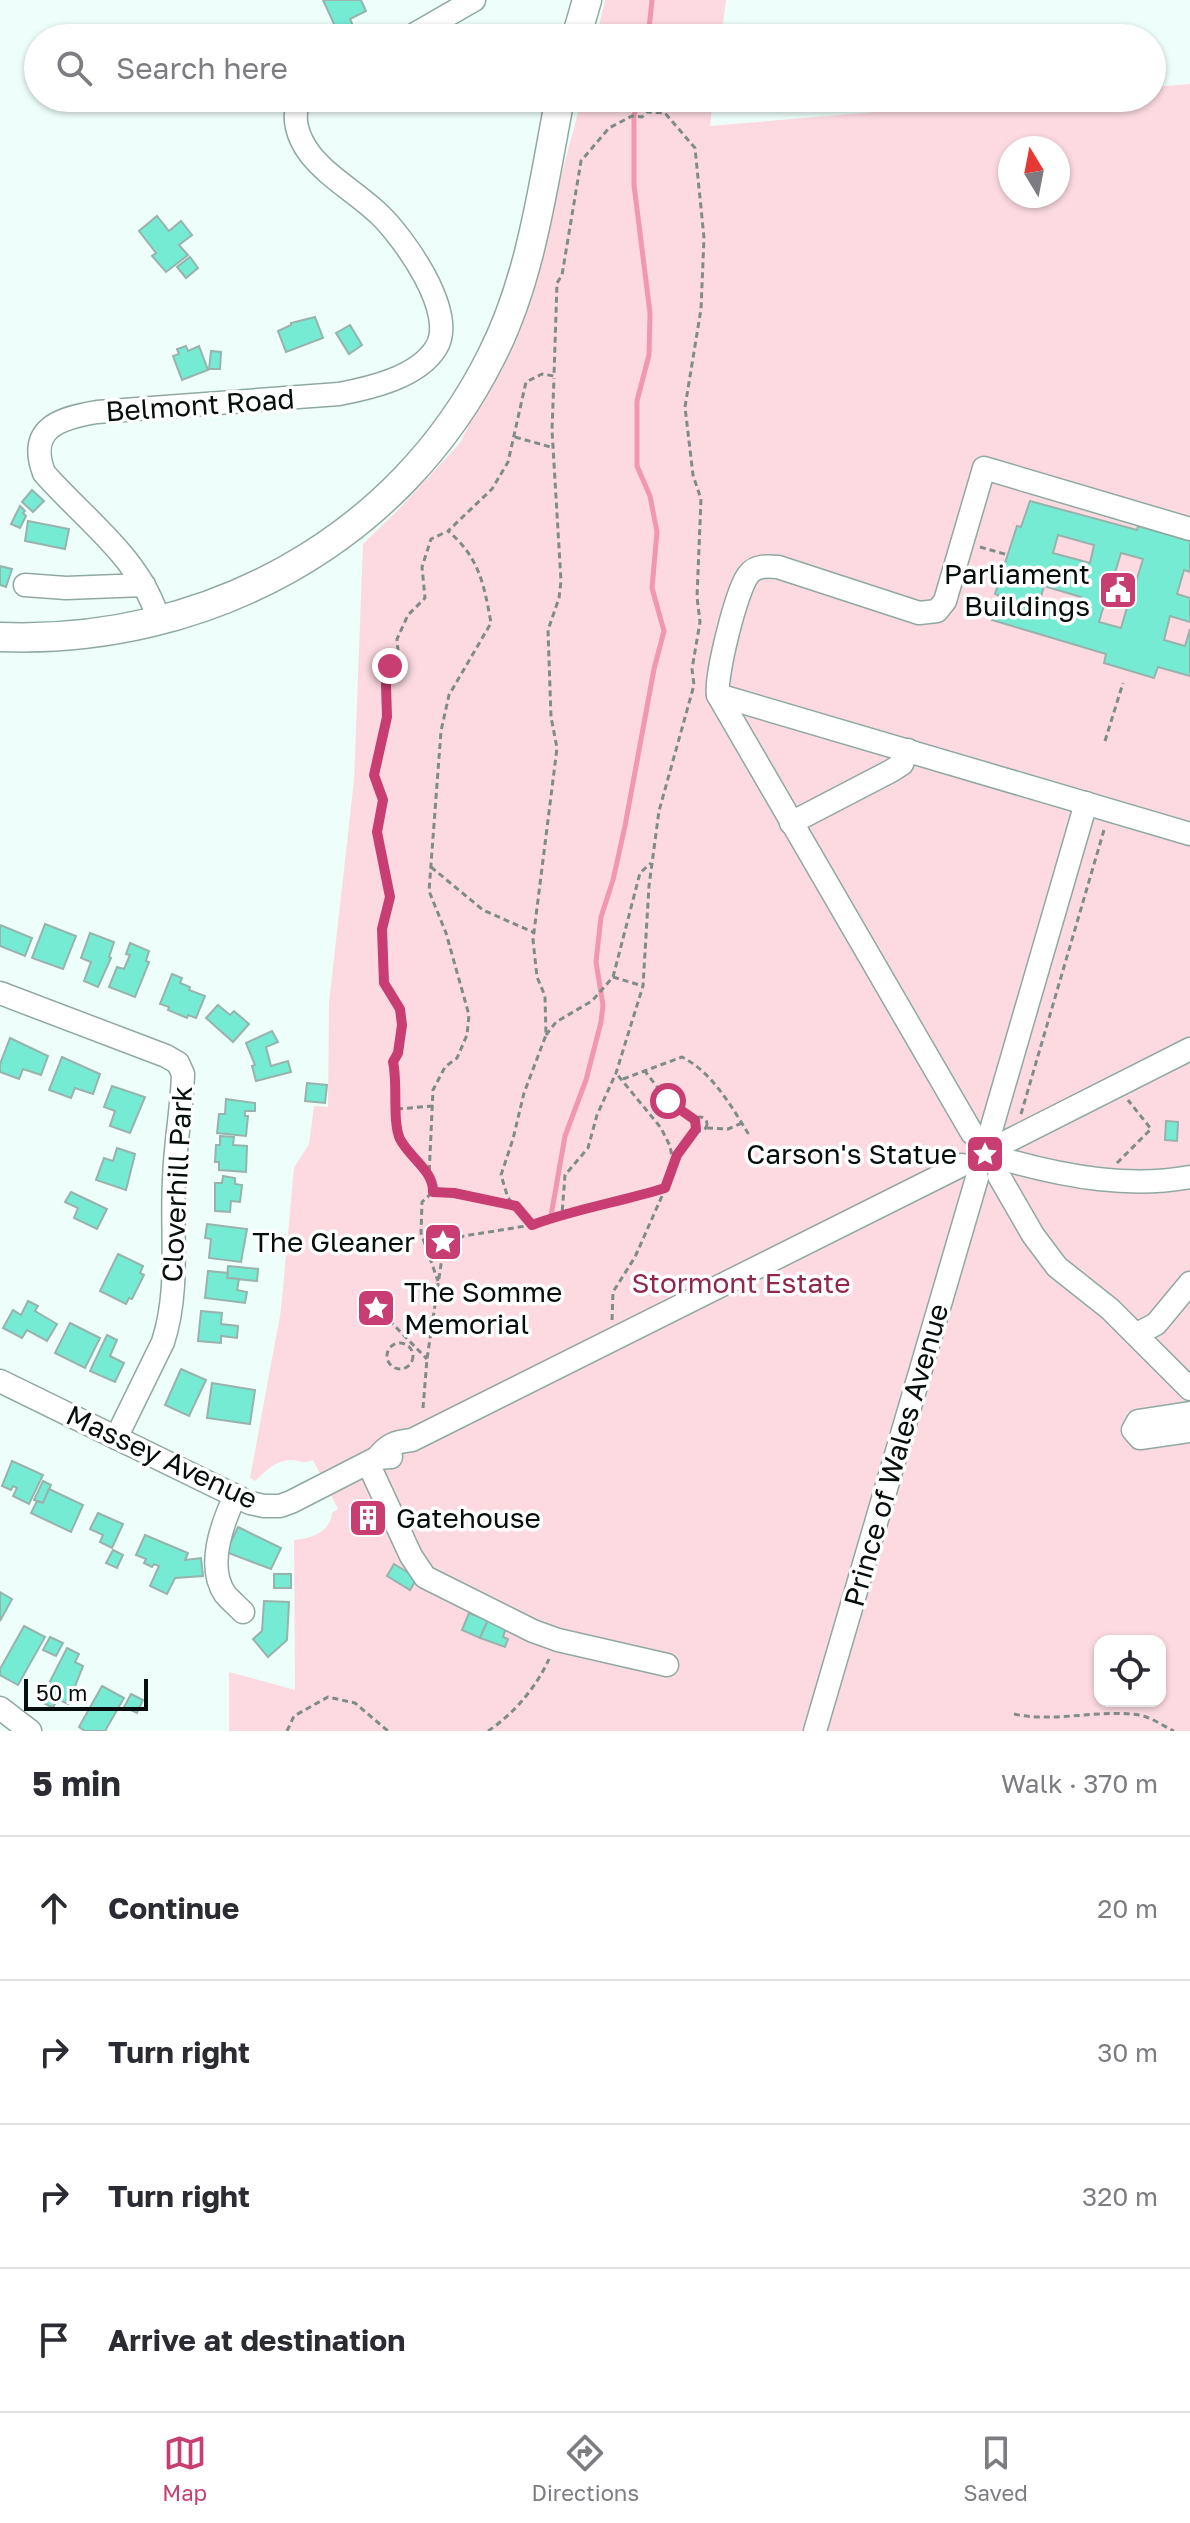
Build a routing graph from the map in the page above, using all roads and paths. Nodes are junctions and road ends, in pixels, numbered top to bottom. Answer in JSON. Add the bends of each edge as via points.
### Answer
{"nodes":[{"id":1,"x":474,"y":0,"type":"edge"},
{"id":2,"x":587,"y":0,"type":"edge"},
{"id":3,"x":432,"y":24,"type":"edge"},
{"id":4,"x":580,"y":24,"type":"edge"},
{"id":5,"x":296,"y":112,"type":"edge"},
{"id":6,"x":557,"y":112,"type":"edge"},
{"id":7,"x":554,"y":376,"type":"junction"},
{"id":8,"x":514,"y":437,"type":"junction"},
{"id":9,"x":554,"y":448,"type":"junction"},
{"id":10,"x":1190,"y":529,"type":"edge"},
{"id":11,"x":448,"y":531,"type":"junction"},
{"id":12,"x":961,"y":542,"type":"junction"},
{"id":13,"x":1008,"y":555,"type":"dead end"},
{"id":14,"x":25,"y":585,"type":"dead end"},
{"id":15,"x":144,"y":585,"type":"junction"},
{"id":16,"x":159,"y":621,"type":"junction"},
{"id":17,"x":0,"y":637,"type":"edge"},
{"id":18,"x":1123,"y":683,"type":"dead end"},
{"id":19,"x":718,"y":695,"type":"junction"},
{"id":20,"x":1105,"y":741,"type":"dead end"},
{"id":21,"x":908,"y":750,"type":"junction"},
{"id":22,"x":1086,"y":803,"type":"junction"},
{"id":23,"x":1110,"y":810,"type":"junction"},
{"id":24,"x":791,"y":823,"type":"junction"},
{"id":25,"x":1190,"y":834,"type":"edge"},
{"id":26,"x":653,"y":862,"type":"junction"},
{"id":27,"x":430,"y":867,"type":"junction"},
{"id":28,"x":535,"y":933,"type":"junction"},
{"id":29,"x":613,"y":977,"type":"junction"},
{"id":30,"x":643,"y":986,"type":"junction"},
{"id":31,"x":0,"y":993,"type":"edge"},
{"id":32,"x":546,"y":1035,"type":"junction"},
{"id":33,"x":1190,"y":1049,"type":"edge"},
{"id":34,"x":644,"y":1070,"type":"junction"},
{"id":35,"x":616,"y":1073,"type":"junction"},
{"id":36,"x":621,"y":1079,"type":"junction"},
{"id":37,"x":1123,"y":1094,"type":"dead end"},
{"id":38,"x":396,"y":1105,"type":"junction"},
{"id":39,"x":433,"y":1106,"type":"junction"},
{"id":40,"x":1020,"y":1118,"type":"dead end"},
{"id":41,"x":695,"y":1120,"type":"junction"},
{"id":42,"x":742,"y":1123,"type":"junction"},
{"id":43,"x":706,"y":1128,"type":"junction"},
{"id":44,"x":696,"y":1129,"type":"junction"},
{"id":45,"x":749,"y":1135,"type":"dead end"},
{"id":46,"x":988,"y":1155,"type":"junction"},
{"id":47,"x":673,"y":1164,"type":"junction"},
{"id":48,"x":429,"y":1176,"type":"junction"},
{"id":49,"x":1190,"y":1177,"type":"edge"},
{"id":50,"x":1100,"y":1179,"type":"junction"},
{"id":51,"x":665,"y":1188,"type":"junction"},
{"id":52,"x":433,"y":1192,"type":"junction"},
{"id":53,"x":516,"y":1206,"type":"junction"},
{"id":54,"x":562,"y":1214,"type":"junction"},
{"id":55,"x":532,"y":1225,"type":"junction"},
{"id":56,"x":453,"y":1241,"type":"junction"},
{"id":57,"x":443,"y":1251,"type":"junction"},
{"id":58,"x":438,"y":1281,"type":"junction"},
{"id":59,"x":1190,"y":1283,"type":"edge"},
{"id":60,"x":382,"y":1313,"type":"dead end"},
{"id":61,"x":614,"y":1324,"type":"dead end"},
{"id":62,"x":1137,"y":1334,"type":"junction"},
{"id":63,"x":410,"y":1345,"type":"junction"},
{"id":64,"x":427,"y":1359,"type":"junction"},
{"id":65,"x":0,"y":1381,"type":"edge"},
{"id":66,"x":1190,"y":1389,"type":"edge"},
{"id":67,"x":423,"y":1408,"type":"dead end"},
{"id":68,"x":1190,"y":1413,"type":"edge"},
{"id":69,"x":1190,"y":1431,"type":"edge"},
{"id":70,"x":116,"y":1438,"type":"junction"},
{"id":71,"x":373,"y":1461,"type":"junction"},
{"id":72,"x":235,"y":1496,"type":"junction"},
{"id":73,"x":243,"y":1612,"type":"dead end"},
{"id":74,"x":558,"y":1640,"type":"junction"},
{"id":75,"x":667,"y":1665,"type":"dead end"},
{"id":76,"x":0,"y":1708,"type":"edge"},
{"id":77,"x":1014,"y":1714,"type":"dead end"},
{"id":78,"x":30,"y":1731,"type":"edge"},
{"id":79,"x":287,"y":1731,"type":"edge"},
{"id":80,"x":388,"y":1731,"type":"edge"},
{"id":81,"x":488,"y":1731,"type":"edge"},
{"id":82,"x":815,"y":1731,"type":"edge"},
{"id":83,"x":1174,"y":1731,"type":"edge"}],
"edges":[{"from":1,"to":3,"type":"street"},
{"from":2,"to":4,"type":"main road"},
{"from":5,"to":15,"type":"street","name":"Belmont Road","via":[[310,153],[378,212],[411,251],[440,319],[439,344],[415,367],[370,388],[97,412],[69,416],[45,431],[39,446],[44,473],[112,542]]},
{"from":6,"to":16,"type":"main road","via":[[529,254],[513,306],[492,356],[433,447],[405,480],[331,543],[238,595]]},
{"from":7,"to":8,"type":"path","via":[[542,374],[526,382]]},
{"from":7,"to":9,"type":"path"},
{"from":7,"to":26,"type":"path","via":[[557,283],[581,161],[609,128],[632,116],[665,113],[695,148],[702,203],[701,309],[685,407],[701,499],[700,622],[694,685],[659,811]]},
{"from":8,"to":9,"type":"path"},
{"from":8,"to":11,"type":"path","via":[[508,462],[492,489]]},
{"from":9,"to":28,"type":"path","via":[[561,581],[548,630],[557,748]]},
{"from":10,"to":12,"type":"street","via":[[984,468]]},
{"from":11,"to":27,"type":"path","via":[[473,557],[491,623],[449,695]]},
{"from":11,"to":38,"type":"path","via":[[431,539],[422,567],[425,598],[408,615],[397,639],[374,775],[383,800],[377,832],[390,897],[382,929],[384,983],[400,1009],[402,1025],[393,1062]]},
{"from":12,"to":13,"type":"path"},
{"from":12,"to":19,"type":"street","via":[[945,601],[937,611],[919,613],[778,567],[755,569],[745,580],[722,658]]},
{"from":14,"to":15,"type":"street"},
{"from":15,"to":16,"type":"street","name":"Belmont Road"},
{"from":16,"to":17,"type":"main road","via":[[97,634]]},
{"from":18,"to":20,"type":"path"},
{"from":19,"to":21,"type":"street"},
{"from":19,"to":24,"type":"street"},
{"from":21,"to":22,"type":"street"},
{"from":21,"to":24,"type":"street","via":[[902,764],[891,771]]},
{"from":22,"to":23,"type":"street"},
{"from":22,"to":46,"type":"street","name":"Prince of Wales Avenue"},
{"from":23,"to":25,"type":"street"},
{"from":23,"to":40,"type":"path"},
{"from":24,"to":46,"type":"street"},
{"from":26,"to":29,"type":"path","via":[[640,873]]},
{"from":26,"to":30,"type":"path"},
{"from":27,"to":28,"type":"path","via":[[483,910]]},
{"from":27,"to":39,"type":"path","via":[[429,891],[469,1015],[457,1058],[445,1067],[433,1090]]},
{"from":28,"to":32,"type":"path"},
{"from":29,"to":30,"type":"path"},
{"from":29,"to":32,"type":"path","via":[[592,1001],[556,1022]]},
{"from":30,"to":35,"type":"path"},
{"from":31,"to":70,"type":"street","name":"Cloverhill Park","via":[[166,1056],[183,1074],[168,1327]]},
{"from":32,"to":53,"type":"path","via":[[501,1175]]},
{"from":33,"to":46,"type":"street","name":"Massey Avenue"},
{"from":34,"to":36,"type":"path"},
{"from":34,"to":41,"type":"path","via":[[668,1101]]},
{"from":34,"to":42,"type":"path","via":[[682,1057],[694,1063]]},
{"from":35,"to":36,"type":"path"},
{"from":35,"to":54,"type":"path","via":[[588,1148],[565,1175]]},
{"from":36,"to":47,"type":"path","via":[[661,1128]]},
{"from":37,"to":50,"type":"path","via":[[1151,1129]]},
{"from":38,"to":39,"type":"path"},
{"from":38,"to":48,"type":"path","via":[[399,1137]]},
{"from":39,"to":48,"type":"path"},
{"from":41,"to":43,"type":"path","via":[[704,1118]]},
{"from":41,"to":44,"type":"path"},
{"from":42,"to":43,"type":"path","via":[[728,1129]]},
{"from":42,"to":45,"type":"path"},
{"from":43,"to":44,"type":"path"},
{"from":44,"to":47,"type":"path"},
{"from":46,"to":50,"type":"street"},
{"from":46,"to":62,"type":"street","via":[[1051,1260]]},
{"from":46,"to":71,"type":"street","name":"Massey Avenue","via":[[412,1440],[394,1442]]},
{"from":46,"to":82,"type":"street","name":"Prince of Wales Avenue"},
{"from":47,"to":51,"type":"path"},
{"from":48,"to":52,"type":"path"},
{"from":49,"to":50,"type":"street"},
{"from":51,"to":54,"type":"path"},
{"from":51,"to":61,"type":"path","via":[[635,1257],[613,1292]]},
{"from":52,"to":53,"type":"path"},
{"from":52,"to":58,"type":"path","via":[[422,1202],[421,1233]]},
{"from":53,"to":55,"type":"path"},
{"from":54,"to":55,"type":"path"},
{"from":55,"to":56,"type":"path"},
{"from":56,"to":57,"type":"path"},
{"from":56,"to":57,"type":"path","via":[[449,1230],[435,1230],[431,1243]]},
{"from":57,"to":58,"type":"path"},
{"from":58,"to":64,"type":"path"},
{"from":59,"to":62,"type":"street","via":[[1156,1324]]},
{"from":60,"to":63,"type":"path"},
{"from":62,"to":66,"type":"street"},
{"from":63,"to":63,"type":"path","via":[[399,1343],[389,1349],[387,1361],[393,1368],[410,1365]]},
{"from":63,"to":64,"type":"path"},
{"from":64,"to":67,"type":"path"},
{"from":65,"to":70,"type":"street","name":"Massey Avenue"},
{"from":68,"to":69,"type":"street","via":[[1138,1421],[1133,1430],[1140,1438]]},
{"from":70,"to":72,"type":"street","name":"Massey Avenue"},
{"from":71,"to":72,"type":"street","name":"Massey Avenue","via":[[280,1506]]},
{"from":71,"to":74,"type":"street","via":[[411,1556],[425,1577]]},
{"from":72,"to":73,"type":"street","via":[[223,1521],[217,1578]]},
{"from":74,"to":75,"type":"street"},
{"from":74,"to":81,"type":"path","via":[[539,1681]]},
{"from":76,"to":78,"type":"street"},
{"from":77,"to":83,"type":"path","via":[[1033,1719],[1143,1716]]},
{"from":79,"to":80,"type":"path","via":[[294,1716],[328,1697],[355,1703]]}]}
